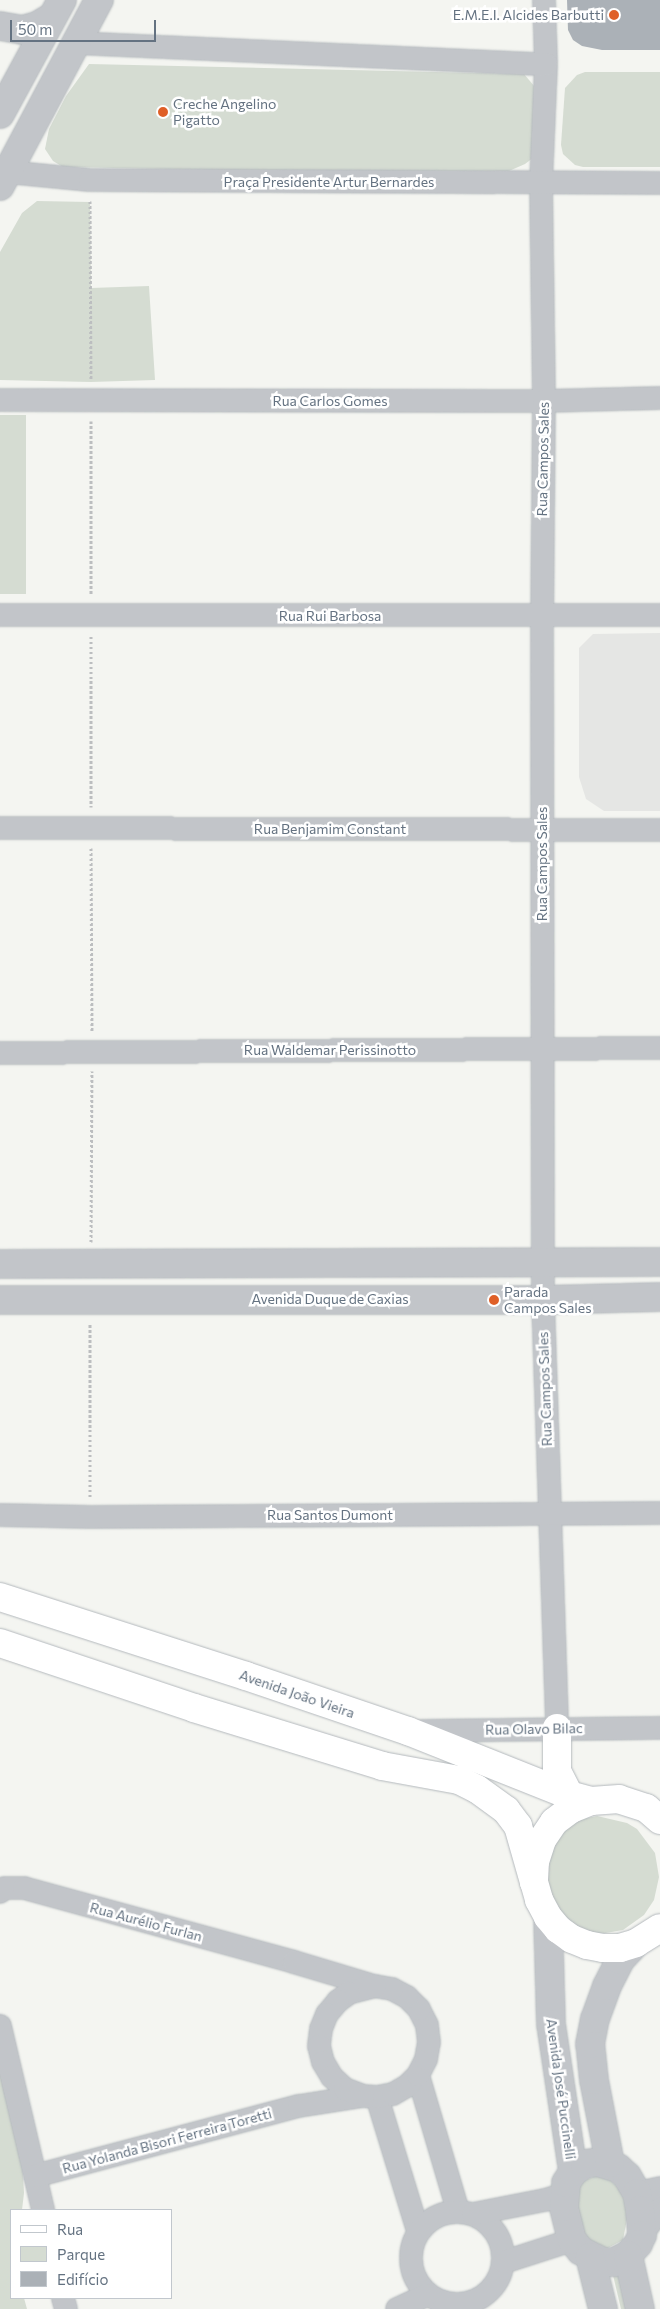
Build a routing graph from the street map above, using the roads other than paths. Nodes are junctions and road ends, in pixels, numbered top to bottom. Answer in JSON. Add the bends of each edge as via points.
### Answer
{"nodes":[{"id":1,"x":99,"y":0,"type":"edge"},
{"id":2,"x":544,"y":0,"type":"edge"},
{"id":3,"x":57,"y":9,"type":"edge"},
{"id":4,"x":0,"y":26,"type":"edge"},
{"id":5,"x":75,"y":43,"type":"junction"},
{"id":6,"x":546,"y":64,"type":"junction"},
{"id":7,"x":0,"y":114,"type":"edge"},
{"id":8,"x":2,"y":176,"type":"edge"},
{"id":9,"x":541,"y":183,"type":"junction"},
{"id":10,"x":660,"y":183,"type":"edge"},
{"id":11,"x":660,"y":398,"type":"edge"},
{"id":12,"x":0,"y":400,"type":"edge"},
{"id":13,"x":544,"y":401,"type":"junction"},
{"id":14,"x":0,"y":615,"type":"edge"},
{"id":15,"x":660,"y":615,"type":"edge"},
{"id":16,"x":542,"y":616,"type":"junction"},
{"id":17,"x":0,"y":828,"type":"edge"},
{"id":18,"x":542,"y":829,"type":"junction"},
{"id":19,"x":660,"y":830,"type":"edge"},
{"id":20,"x":660,"y":1048,"type":"edge"},
{"id":21,"x":542,"y":1049,"type":"junction"},
{"id":22,"x":0,"y":1052,"type":"edge"},
{"id":23,"x":544,"y":1262,"type":"junction"},
{"id":24,"x":660,"y":1262,"type":"edge"},
{"id":25,"x":0,"y":1264,"type":"edge"},
{"id":26,"x":660,"y":1297,"type":"edge"},
{"id":27,"x":0,"y":1300,"type":"edge"},
{"id":28,"x":543,"y":1300,"type":"junction"},
{"id":29,"x":549,"y":1513,"type":"junction"},
{"id":30,"x":660,"y":1513,"type":"edge"},
{"id":31,"x":0,"y":1515,"type":"edge"},
{"id":32,"x":0,"y":1597,"type":"edge"},
{"id":33,"x":0,"y":1644,"type":"edge"},
{"id":34,"x":557,"y":1728,"type":"junction"},
{"id":35,"x":660,"y":1728,"type":"edge"},
{"id":36,"x":408,"y":1731,"type":"junction"},
{"id":37,"x":580,"y":1798,"type":"junction"},
{"id":38,"x":660,"y":1820,"type":"edge"},
{"id":39,"x":534,"y":1882,"type":"junction"},
{"id":40,"x":0,"y":1892,"type":"edge"},
{"id":41,"x":548,"y":1917,"type":"junction"},
{"id":42,"x":660,"y":1928,"type":"edge"},
{"id":43,"x":636,"y":1943,"type":"junction"},
{"id":44,"x":294,"y":1962,"type":"junction"},
{"id":45,"x":375,"y":1986,"type":"junction"},
{"id":46,"x":338,"y":2001,"type":"junction"},
{"id":47,"x":0,"y":2026,"type":"edge"},
{"id":48,"x":418,"y":2075,"type":"junction"},
{"id":49,"x":332,"y":2077,"type":"junction"},
{"id":50,"x":370,"y":2096,"type":"junction"},
{"id":51,"x":299,"y":2106,"type":"junction"},
{"id":52,"x":610,"y":2164,"type":"junction"},
{"id":53,"x":35,"y":2176,"type":"junction"},
{"id":54,"x":569,"y":2183,"type":"junction"},
{"id":55,"x":648,"y":2191,"type":"edge"},
{"id":56,"x":43,"y":2209,"type":"edge"},
{"id":57,"x":660,"y":2209,"type":"edge"},
{"id":58,"x":466,"y":2212,"type":"junction"},
{"id":59,"x":418,"y":2231,"type":"junction"},
{"id":60,"x":635,"y":2245,"type":"junction"},
{"id":61,"x":581,"y":2248,"type":"junction"},
{"id":62,"x":504,"y":2262,"type":"junction"},
{"id":63,"x":433,"y":2301,"type":"edge"},
{"id":64,"x":484,"y":2303,"type":"edge"},
{"id":65,"x":640,"y":2308,"type":"edge"},
{"id":66,"x":397,"y":2309,"type":"edge"},
{"id":67,"x":603,"y":2309,"type":"edge"}],
"edges":[{"from":1,"to":5,"type":"street"},
{"from":2,"to":6,"type":"street","name":"Rua Campos Sales"},
{"from":3,"to":4,"type":"street","via":[[36,26],[22,30]]},
{"from":3,"to":7,"type":"street"},
{"from":5,"to":6,"type":"street"},
{"from":5,"to":8,"type":"street"},
{"from":6,"to":9,"type":"street","name":"Rua Campos Sales"},
{"from":8,"to":9,"type":"street","name":"Praça Presidente Artur Bernardes","via":[[90,180]]},
{"from":9,"to":10,"type":"street","name":"Praça Presidente Artur Bernardes"},
{"from":9,"to":13,"type":"street","name":"Rua Campos Sales"},
{"from":11,"to":13,"type":"street","name":"Rua Carlos Gomes"},
{"from":12,"to":13,"type":"street","name":"Rua Carlos Gomes"},
{"from":13,"to":16,"type":"street","name":"Rua Campos Sales"},
{"from":14,"to":16,"type":"street","name":"Rua Rui Barbosa"},
{"from":15,"to":16,"type":"street","name":"Rua Rui Barbosa"},
{"from":16,"to":18,"type":"street","name":"Rua Campos Sales"},
{"from":17,"to":18,"type":"street","name":"Rua Benjamim Constant"},
{"from":18,"to":19,"type":"street","name":"Rua Benjamim Constant"},
{"from":18,"to":21,"type":"street","name":"Rua Campos Sales"},
{"from":20,"to":21,"type":"street","name":"Rua Waldemar Perissinotto"},
{"from":21,"to":22,"type":"street","name":"Rua Waldemar Perissinotto"},
{"from":21,"to":23,"type":"street","name":"Rua Campos Sales"},
{"from":23,"to":24,"type":"street"},
{"from":23,"to":25,"type":"street"},
{"from":23,"to":28,"type":"street","name":"Rua Campos Sales"},
{"from":26,"to":28,"type":"street","name":"Avenida Duque de Caxias"},
{"from":27,"to":28,"type":"street","name":"Avenida Duque de Caxias"},
{"from":28,"to":29,"type":"street","name":"Rua Campos Sales"},
{"from":29,"to":30,"type":"street","name":"Rua Santos Dumont"},
{"from":29,"to":31,"type":"street","name":"Rua Santos Dumont"},
{"from":29,"to":34,"type":"street","name":"Rua Campos Sales"},
{"from":32,"to":36,"type":"main road","name":"Avenida João Vieira"},
{"from":33,"to":39,"type":"main road","via":[[382,1766],[459,1780],[506,1810],[518,1826]]},
{"from":34,"to":35,"type":"street","name":"Rua Olavo Bilac"},
{"from":34,"to":36,"type":"street","name":"Rua Olavo Bilac"},
{"from":34,"to":37,"type":"main road","via":[[557,1771]]},
{"from":36,"to":37,"type":"main road","name":"Avenida João Vieira"},
{"from":37,"to":38,"type":"main road","via":[[619,1799],[646,1808]]},
{"from":37,"to":39,"type":"main road","via":[[554,1822],[542,1840],[535,1861]]},
{"from":39,"to":41,"type":"main road"},
{"from":40,"to":44,"type":"street","name":"Rua Aurélio Furlan","via":[[5,1888],[24,1888]]},
{"from":41,"to":43,"type":"main road","via":[[565,1934],[587,1945],[620,1948]]},
{"from":41,"to":54,"type":"street","name":"Avenida José Puccinelli","via":[[550,2024]]},
{"from":42,"to":43,"type":"main road"},
{"from":43,"to":52,"type":"street","via":[[620,1960],[607,1986],[590,2044]]},
{"from":44,"to":45,"type":"street","name":"Rua Aurélio Furlan"},
{"from":44,"to":46,"type":"street","name":"Rua Aurélio Furlan"},
{"from":45,"to":46,"type":"street","via":[[349,1993]]},
{"from":45,"to":48,"type":"street","via":[[392,1989],[407,1997],[427,2025],[426,2059]]},
{"from":46,"to":49,"type":"street","via":[[320,2029],[323,2062]]},
{"from":47,"to":53,"type":"street"},
{"from":48,"to":50,"type":"street","via":[[393,2094]]},
{"from":48,"to":58,"type":"street"},
{"from":49,"to":50,"type":"street","via":[[345,2089]]},
{"from":49,"to":51,"type":"street","name":"Rua Yolanda Bisori Ferreira Toretti"},
{"from":50,"to":51,"type":"street","name":"Rua Yolanda Bisori Ferreira Toretti"},
{"from":50,"to":59,"type":"street"},
{"from":51,"to":53,"type":"street","name":"Rua Yolanda Bisori Ferreira Toretti"},
{"from":52,"to":54,"type":"street","via":[[585,2164]]},
{"from":52,"to":55,"type":"street"},
{"from":53,"to":56,"type":"street"},
{"from":54,"to":58,"type":"street","via":[[545,2200]]},
{"from":54,"to":61,"type":"street","via":[[564,2207]]},
{"from":55,"to":60,"type":"street"},
{"from":57,"to":60,"type":"street"},
{"from":58,"to":59,"type":"street","via":[[435,2216]]},
{"from":58,"to":62,"type":"street","via":[[490,2225],[501,2242]]},
{"from":59,"to":63,"type":"street","via":[[411,2247],[410,2265],[416,2282]]},
{"from":60,"to":61,"type":"street","via":[[614,2262],[603,2262]]},
{"from":60,"to":65,"type":"street"},
{"from":61,"to":62,"type":"street"},
{"from":61,"to":67,"type":"street"},
{"from":62,"to":64,"type":"street","via":[[500,2276]]},
{"from":63,"to":64,"type":"street","via":[[460,2305]]},
{"from":63,"to":66,"type":"street"}]}
